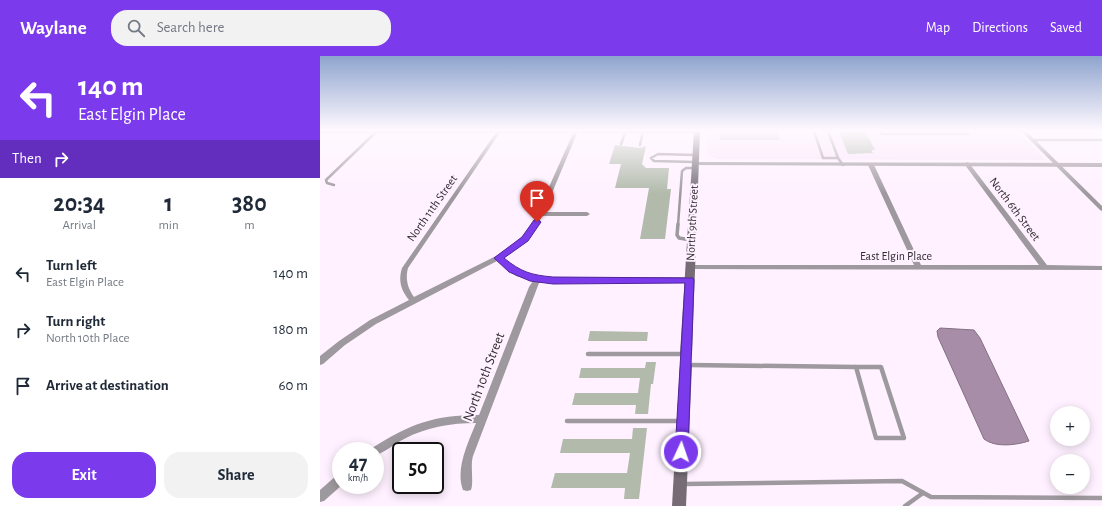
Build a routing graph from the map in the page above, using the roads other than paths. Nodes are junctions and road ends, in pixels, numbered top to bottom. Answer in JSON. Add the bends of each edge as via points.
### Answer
{"nodes":[{"id":1,"x":356,"y":152,"type":"edge"},
{"id":2,"x":485,"y":152,"type":"edge"},
{"id":3,"x":567,"y":152,"type":"edge"},
{"id":4,"x":696,"y":152,"type":"edge"},
{"id":5,"x":820,"y":152,"type":"edge"},
{"id":6,"x":836,"y":152,"type":"edge"},
{"id":7,"x":1044,"y":152,"type":"edge"},
{"id":8,"x":838,"y":158,"type":"junction"},
{"id":9,"x":695,"y":162,"type":"junction"},
{"id":10,"x":967,"y":164,"type":"junction"},
{"id":11,"x":1057,"y":164,"type":"junction"},
{"id":12,"x":843,"y":165,"type":"junction"},
{"id":13,"x":871,"y":165,"type":"junction"},
{"id":14,"x":1102,"y":165,"type":"edge"},
{"id":15,"x":334,"y":185,"type":"dead end"},
{"id":16,"x":1102,"y":209,"type":"edge"},
{"id":17,"x":540,"y":214,"type":"junction"},
{"id":18,"x":587,"y":214,"type":"dead end"},
{"id":19,"x":691,"y":240,"type":"junction"},
{"id":20,"x":498,"y":258,"type":"junction"},
{"id":21,"x":690,"y":267,"type":"junction"},
{"id":22,"x":918,"y":268,"type":"junction"},
{"id":23,"x":1045,"y":268,"type":"junction"},
{"id":24,"x":1102,"y":268,"type":"edge"},
{"id":25,"x":537,"y":280,"type":"junction"},
{"id":26,"x":689,"y":280,"type":"junction"},
{"id":27,"x":412,"y":301,"type":"junction"},
{"id":28,"x":588,"y":354,"type":"dead end"},
{"id":29,"x":686,"y":360,"type":"junction"},
{"id":30,"x":320,"y":361,"type":"edge"},
{"id":31,"x":856,"y":367,"type":"junction"},
{"id":32,"x":482,"y":419,"type":"junction"},
{"id":33,"x":567,"y":421,"type":"dead end"},
{"id":34,"x":683,"y":421,"type":"junction"},
{"id":35,"x":384,"y":446,"type":"edge"},
{"id":36,"x":680,"y":484,"type":"junction"},
{"id":37,"x":467,"y":486,"type":"dead end"},
{"id":38,"x":332,"y":487,"type":"edge"},
{"id":39,"x":923,"y":493,"type":"junction"},
{"id":40,"x":320,"y":498,"type":"edge"},
{"id":41,"x":1102,"y":498,"type":"edge"},
{"id":42,"x":679,"y":506,"type":"edge"},
{"id":43,"x":905,"y":506,"type":"edge"}],
"edges":[{"from":1,"to":15,"type":"lane","via":[[326,180],[327,183]]},
{"from":2,"to":27,"type":"street","name":"North 11th Street","via":[[405,268],[402,282]]},
{"from":3,"to":17,"type":"street"},
{"from":4,"to":9,"type":"main road","name":"North 9th Street"},
{"from":5,"to":8,"type":"lane","via":[[822,158]]},
{"from":6,"to":8,"type":"lane"},
{"from":7,"to":11,"type":"street"},
{"from":8,"to":12,"type":"lane"},
{"from":9,"to":9,"type":"lane","via":[[658,154],[651,158],[654,161]]},
{"from":9,"to":12,"type":"street"},
{"from":9,"to":19,"type":"main road","name":"North 9th Street"},
{"from":9,"to":19,"type":"lane","via":[[682,171],[677,235],[679,238]]},
{"from":10,"to":11,"type":"street"},
{"from":10,"to":13,"type":"street"},
{"from":10,"to":23,"type":"street","name":"North 6th Street"},
{"from":11,"to":14,"type":"street"},
{"from":11,"to":16,"type":"street"},
{"from":12,"to":13,"type":"street"},
{"from":13,"to":22,"type":"street"},
{"from":17,"to":18,"type":"street"},
{"from":17,"to":20,"type":"street","via":[[525,239]]},
{"from":19,"to":21,"type":"main road","name":"North 9th Street"},
{"from":20,"to":25,"type":"street","via":[[518,274]]},
{"from":20,"to":27,"type":"street"},
{"from":21,"to":22,"type":"street","name":"East Elgin Place"},
{"from":21,"to":26,"type":"main road","name":"North 9th Street"},
{"from":22,"to":23,"type":"street","name":"East Elgin Place"},
{"from":23,"to":24,"type":"street","name":"East Elgin Place"},
{"from":25,"to":26,"type":"street"},
{"from":25,"to":32,"type":"street","name":"North 10th Street"},
{"from":26,"to":29,"type":"main road","name":"North 9th Street"},
{"from":27,"to":30,"type":"street","via":[[363,329]]},
{"from":28,"to":29,"type":"lane"},
{"from":29,"to":31,"type":"lane"},
{"from":29,"to":34,"type":"main road","name":"North 9th Street"},
{"from":31,"to":31,"type":"lane","via":[[876,438],[904,438],[881,367]]},
{"from":32,"to":35,"type":"street","via":[[453,418],[428,424]]},
{"from":32,"to":37,"type":"street","name":"North 10th Street","via":[[466,464]]},
{"from":33,"to":34,"type":"lane"},
{"from":34,"to":36,"type":"main road","name":"North 9th Street"},
{"from":36,"to":39,"type":"lane","via":[[902,481]]},
{"from":36,"to":42,"type":"main road","name":"North 9th Street"},
{"from":38,"to":40,"type":"street"},
{"from":39,"to":41,"type":"lane","via":[[932,498]]},
{"from":39,"to":43,"type":"lane"}]}
